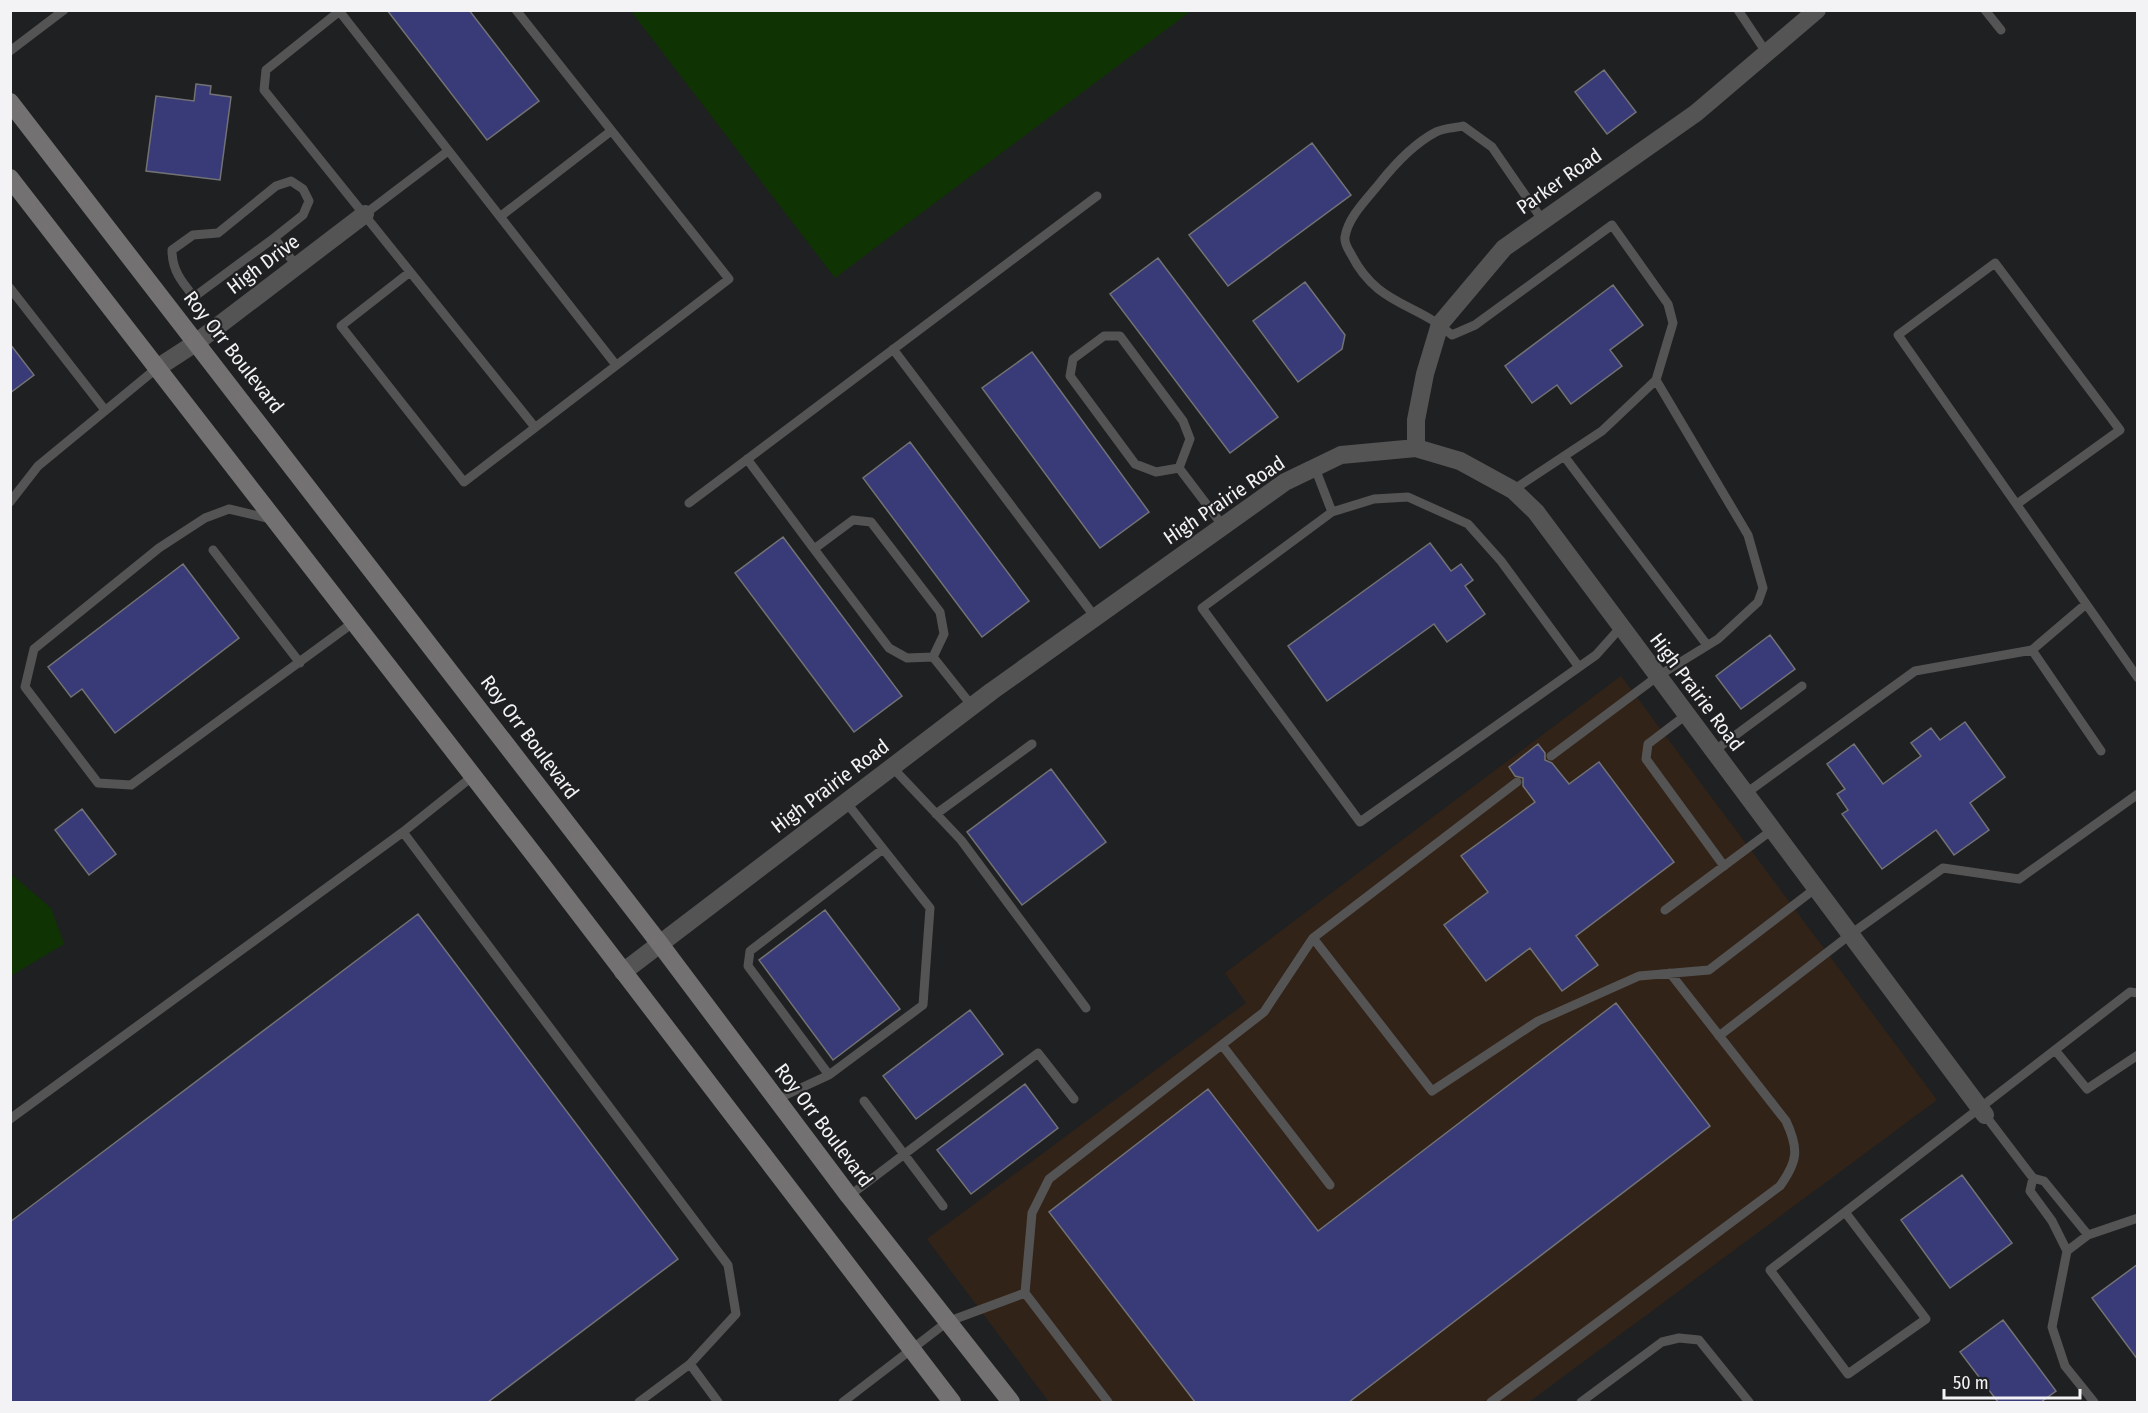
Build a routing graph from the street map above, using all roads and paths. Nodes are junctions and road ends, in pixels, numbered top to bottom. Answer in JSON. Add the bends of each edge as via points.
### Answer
{"nodes":[{"id":1,"x":64,"y":10,"type":"edge"},
{"id":2,"x":516,"y":10,"type":"edge"},
{"id":3,"x":1738,"y":10,"type":"edge"},
{"id":4,"x":1817,"y":10,"type":"edge"},
{"id":5,"x":1985,"y":10,"type":"edge"},
{"id":6,"x":340,"y":11,"type":"edge"},
{"id":7,"x":2001,"y":30,"type":"dead end"},
{"id":8,"x":10,"y":51,"type":"edge"},
{"id":9,"x":1766,"y":52,"type":"junction"},
{"id":10,"x":10,"y":102,"type":"edge"},
{"id":11,"x":611,"y":130,"type":"junction"},
{"id":12,"x":448,"y":151,"type":"junction"},
{"id":13,"x":10,"y":178,"type":"edge"},
{"id":14,"x":1097,"y":196,"type":"dead end"},
{"id":15,"x":365,"y":214,"type":"junction"},
{"id":16,"x":501,"y":216,"type":"junction"},
{"id":17,"x":1543,"y":220,"type":"junction"},
{"id":18,"x":274,"y":238,"type":"junction"},
{"id":19,"x":297,"y":266,"type":"junction"},
{"id":20,"x":410,"y":272,"type":"junction"},
{"id":21,"x":10,"y":288,"type":"edge"},
{"id":22,"x":1440,"y":324,"type":"junction"},
{"id":23,"x":197,"y":342,"type":"junction"},
{"id":24,"x":893,"y":349,"type":"junction"},
{"id":25,"x":616,"y":365,"type":"junction"},
{"id":26,"x":157,"y":368,"type":"junction"},
{"id":27,"x":1656,"y":380,"type":"junction"},
{"id":28,"x":105,"y":410,"type":"junction"},
{"id":29,"x":534,"y":426,"type":"junction"},
{"id":30,"x":1416,"y":448,"type":"junction"},
{"id":31,"x":1564,"y":456,"type":"junction"},
{"id":32,"x":747,"y":459,"type":"junction"},
{"id":33,"x":1179,"y":468,"type":"junction"},
{"id":34,"x":1315,"y":468,"type":"junction"},
{"id":35,"x":1513,"y":490,"type":"junction"},
{"id":36,"x":10,"y":502,"type":"edge"},
{"id":37,"x":689,"y":503,"type":"dead end"},
{"id":38,"x":2018,"y":504,"type":"junction"},
{"id":39,"x":1332,"y":512,"type":"junction"},
{"id":40,"x":276,"y":520,"type":"junction"},
{"id":41,"x":1223,"y":526,"type":"junction"},
{"id":42,"x":814,"y":549,"type":"junction"},
{"id":43,"x":213,"y":550,"type":"dead end"},
{"id":44,"x":2086,"y":604,"type":"junction"},
{"id":45,"x":1095,"y":617,"type":"junction"},
{"id":46,"x":354,"y":622,"type":"junction"},
{"id":47,"x":1621,"y":627,"type":"junction"},
{"id":48,"x":1707,"y":645,"type":"junction"},
{"id":49,"x":2032,"y":650,"type":"junction"},
{"id":50,"x":933,"y":657,"type":"junction"},
{"id":51,"x":300,"y":663,"type":"junction"},
{"id":52,"x":1579,"y":667,"type":"junction"},
{"id":53,"x":1658,"y":676,"type":"junction"},
{"id":54,"x":2138,"y":678,"type":"edge"},
{"id":55,"x":1802,"y":686,"type":"dead end"},
{"id":56,"x":972,"y":706,"type":"junction"},
{"id":57,"x":1686,"y":715,"type":"junction"},
{"id":58,"x":1032,"y":744,"type":"dead end"},
{"id":59,"x":1714,"y":751,"type":"junction"},
{"id":60,"x":2101,"y":751,"type":"dead end"},
{"id":61,"x":1551,"y":756,"type":"dead end"},
{"id":62,"x":892,"y":767,"type":"junction"},
{"id":63,"x":473,"y":776,"type":"junction"},
{"id":64,"x":1517,"y":782,"type":"dead end"},
{"id":65,"x":1745,"y":794,"type":"junction"},
{"id":66,"x":2138,"y":794,"type":"edge"},
{"id":67,"x":846,"y":802,"type":"junction"},
{"id":68,"x":936,"y":814,"type":"junction"},
{"id":69,"x":1772,"y":830,"type":"junction"},
{"id":70,"x":403,"y":832,"type":"junction"},
{"id":71,"x":883,"y":849,"type":"junction"},
{"id":72,"x":1724,"y":866,"type":"junction"},
{"id":73,"x":1816,"y":888,"type":"junction"},
{"id":74,"x":1665,"y":910,"type":"dead end"},
{"id":75,"x":1851,"y":934,"type":"junction"},
{"id":76,"x":1313,"y":938,"type":"junction"},
{"id":77,"x":660,"y":944,"type":"junction"},
{"id":78,"x":623,"y":972,"type":"junction"},
{"id":79,"x":1670,"y":973,"type":"junction"},
{"id":80,"x":2138,"y":993,"type":"edge"},
{"id":81,"x":1086,"y":1008,"type":"dead end"},
{"id":82,"x":1719,"y":1036,"type":"junction"},
{"id":83,"x":1222,"y":1045,"type":"junction"},
{"id":84,"x":2055,"y":1050,"type":"junction"},
{"id":85,"x":2138,"y":1055,"type":"edge"},
{"id":86,"x":829,"y":1075,"type":"junction"},
{"id":87,"x":1074,"y":1099,"type":"dead end"},
{"id":88,"x":777,"y":1100,"type":"junction"},
{"id":89,"x":864,"y":1101,"type":"dead end"},
{"id":90,"x":1983,"y":1112,"type":"junction"},
{"id":91,"x":10,"y":1119,"type":"edge"},
{"id":92,"x":904,"y":1155,"type":"junction"},
{"id":93,"x":2033,"y":1178,"type":"junction"},
{"id":94,"x":1330,"y":1185,"type":"dead end"},
{"id":95,"x":849,"y":1196,"type":"junction"},
{"id":96,"x":943,"y":1206,"type":"dead end"},
{"id":97,"x":1845,"y":1212,"type":"junction"},
{"id":98,"x":2138,"y":1218,"type":"edge"},
{"id":99,"x":2088,"y":1235,"type":"junction"},
{"id":100,"x":2067,"y":1251,"type":"junction"},
{"id":101,"x":1025,"y":1293,"type":"junction"},
{"id":102,"x":947,"y":1322,"type":"junction"},
{"id":103,"x":910,"y":1350,"type":"junction"},
{"id":104,"x":690,"y":1364,"type":"junction"},
{"id":105,"x":639,"y":1402,"type":"edge"},
{"id":106,"x":718,"y":1402,"type":"edge"},
{"id":107,"x":843,"y":1402,"type":"edge"},
{"id":108,"x":952,"y":1402,"type":"edge"},
{"id":109,"x":1011,"y":1402,"type":"edge"},
{"id":110,"x":1108,"y":1402,"type":"edge"},
{"id":111,"x":1491,"y":1402,"type":"edge"},
{"id":112,"x":1581,"y":1402,"type":"edge"},
{"id":113,"x":1749,"y":1402,"type":"edge"},
{"id":114,"x":2094,"y":1402,"type":"edge"}],
"edges":[{"from":1,"to":8,"type":"lane"},
{"from":2,"to":11,"type":"lane"},
{"from":3,"to":9,"type":"lane"},
{"from":4,"to":9,"type":"street","name":"Parker Road"},
{"from":5,"to":7,"type":"lane"},
{"from":6,"to":12,"type":"lane"},
{"from":6,"to":15,"type":"lane","via":[[266,70],[264,90]]},
{"from":9,"to":17,"type":"street","name":"Parker Road","via":[[1696,112]]},
{"from":10,"to":23,"type":"main road","name":"Roy Orr Boulevard"},
{"from":11,"to":16,"type":"lane"},
{"from":11,"to":25,"type":"lane","via":[[729,279]]},
{"from":12,"to":15,"type":"lane"},
{"from":12,"to":16,"type":"lane"},
{"from":13,"to":26,"type":"main road"},
{"from":14,"to":24,"type":"lane"},
{"from":15,"to":19,"type":"street","name":"High Drive"},
{"from":15,"to":20,"type":"lane"},
{"from":16,"to":25,"type":"lane"},
{"from":17,"to":22,"type":"street","name":"Parker Road","via":[[1504,248]]},
{"from":17,"to":22,"type":"lane","via":[[1492,147],[1463,126],[1438,131],[1388,174],[1352,217],[1345,242],[1356,264],[1391,300]]},
{"from":18,"to":18,"type":"lane","via":[[303,215],[309,201],[303,189],[291,181],[276,186],[218,233],[193,235],[172,250],[172,264],[194,297]]},
{"from":18,"to":19,"type":"lane"},
{"from":19,"to":23,"type":"street","name":"High Drive"},
{"from":20,"to":29,"type":"lane"},
{"from":20,"to":29,"type":"lane","via":[[341,326],[465,482]]},
{"from":21,"to":28,"type":"lane"},
{"from":22,"to":27,"type":"lane","via":[[1452,335],[1467,330],[1612,225],[1668,304],[1673,323]]},
{"from":22,"to":30,"type":"street","name":"Parker Road","via":[[1416,420]]},
{"from":23,"to":26,"type":"street","name":"High Drive"},
{"from":23,"to":77,"type":"main road","name":"Roy Orr Boulevard"},
{"from":24,"to":32,"type":"lane"},
{"from":24,"to":45,"type":"lane"},
{"from":25,"to":29,"type":"lane"},
{"from":26,"to":28,"type":"lane"},
{"from":26,"to":40,"type":"main road"},
{"from":27,"to":31,"type":"lane","via":[[1602,431]]},
{"from":27,"to":48,"type":"lane","via":[[1748,535],[1763,588],[1758,602]]},
{"from":28,"to":36,"type":"lane","via":[[38,466]]},
{"from":30,"to":34,"type":"street","name":"High Prairie Road","via":[[1341,455]]},
{"from":30,"to":35,"type":"street","name":"High Prairie Road","via":[[1460,461]]},
{"from":31,"to":35,"type":"lane"},
{"from":31,"to":48,"type":"lane"},
{"from":32,"to":37,"type":"lane"},
{"from":32,"to":42,"type":"lane"},
{"from":33,"to":33,"type":"lane","via":[[1190,439],[1183,421],[1120,336],[1104,336],[1073,359],[1070,376],[1135,464],[1156,472]]},
{"from":33,"to":41,"type":"lane"},
{"from":34,"to":39,"type":"lane"},
{"from":34,"to":41,"type":"street","name":"High Prairie Road","via":[[1285,482]]},
{"from":35,"to":47,"type":"street","name":"High Prairie Road","via":[[1536,513]]},
{"from":38,"to":38,"type":"lane","via":[[1899,334],[1995,263],[2120,430]]},
{"from":38,"to":44,"type":"lane"},
{"from":39,"to":52,"type":"lane","via":[[1374,499],[1408,497],[1468,524],[1501,561]]},
{"from":39,"to":52,"type":"lane","via":[[1202,609],[1360,822]]},
{"from":40,"to":46,"type":"main road"},
{"from":40,"to":51,"type":"lane","via":[[229,509],[205,518],[159,548],[34,649],[25,687],[98,783],[130,785]]},
{"from":41,"to":45,"type":"street","name":"High Prairie Road"},
{"from":42,"to":50,"type":"lane","via":[[889,648],[908,658]]},
{"from":42,"to":50,"type":"lane","via":[[853,520],[871,522],[940,612],[944,634]]},
{"from":43,"to":51,"type":"lane"},
{"from":44,"to":49,"type":"lane"},
{"from":44,"to":54,"type":"lane"},
{"from":45,"to":56,"type":"street","name":"High Prairie Road"},
{"from":46,"to":51,"type":"lane"},
{"from":46,"to":63,"type":"main road"},
{"from":47,"to":52,"type":"lane","via":[[1596,655]]},
{"from":47,"to":53,"type":"street","name":"High Prairie Road"},
{"from":48,"to":53,"type":"lane"},
{"from":49,"to":60,"type":"lane"},
{"from":49,"to":65,"type":"lane","via":[[1915,671]]},
{"from":50,"to":56,"type":"lane"},
{"from":53,"to":57,"type":"street","name":"High Prairie Road"},
{"from":53,"to":61,"type":"lane"},
{"from":55,"to":59,"type":"lane"},
{"from":56,"to":62,"type":"street","name":"High Prairie Road"},
{"from":57,"to":59,"type":"street","name":"High Prairie Road"},
{"from":57,"to":72,"type":"lane","via":[[1648,744],[1646,759]]},
{"from":58,"to":68,"type":"lane"},
{"from":59,"to":65,"type":"street","name":"High Prairie Road"},
{"from":62,"to":67,"type":"street","name":"High Prairie Road"},
{"from":62,"to":68,"type":"lane"},
{"from":63,"to":70,"type":"lane"},
{"from":63,"to":78,"type":"main road"},
{"from":64,"to":76,"type":"lane"},
{"from":65,"to":69,"type":"street","name":"High Prairie Road"},
{"from":66,"to":75,"type":"lane","via":[[2019,879],[1943,868]]},
{"from":67,"to":71,"type":"lane"},
{"from":67,"to":77,"type":"street","name":"High Prairie Road"},
{"from":68,"to":81,"type":"lane","via":[[961,840]]},
{"from":69,"to":72,"type":"lane"},
{"from":69,"to":73,"type":"street","name":"High Prairie Road"},
{"from":70,"to":91,"type":"lane"},
{"from":70,"to":104,"type":"lane","via":[[728,1264],[736,1314]]},
{"from":71,"to":86,"type":"lane","via":[[930,908],[923,1005]]},
{"from":71,"to":86,"type":"lane","via":[[750,951],[748,966]]},
{"from":72,"to":74,"type":"lane"},
{"from":73,"to":75,"type":"street","name":"High Prairie Road"},
{"from":73,"to":79,"type":"lane","via":[[1709,970]]},
{"from":75,"to":82,"type":"lane"},
{"from":75,"to":90,"type":"street","name":"High Prairie Road"},
{"from":76,"to":79,"type":"lane","via":[[1432,1091],[1538,1021],[1639,976]]},
{"from":76,"to":83,"type":"lane","via":[[1264,1012]]},
{"from":77,"to":78,"type":"street","name":"High Prairie Road"},
{"from":77,"to":88,"type":"main road","name":"Roy Orr Boulevard"},
{"from":78,"to":103,"type":"main road"},
{"from":79,"to":82,"type":"lane"},
{"from":80,"to":84,"type":"lane","via":[[2130,992]]},
{"from":82,"to":111,"type":"lane","via":[[1786,1120],[1796,1143],[1793,1168],[1780,1186]]},
{"from":83,"to":94,"type":"lane"},
{"from":83,"to":101,"type":"lane","via":[[1048,1179],[1032,1213]]},
{"from":84,"to":85,"type":"lane","via":[[2086,1089]]},
{"from":84,"to":90,"type":"lane"},
{"from":86,"to":88,"type":"lane"},
{"from":87,"to":92,"type":"lane","via":[[1038,1053]]},
{"from":88,"to":95,"type":"main road","name":"Roy Orr Boulevard"},
{"from":89,"to":92,"type":"lane"},
{"from":90,"to":93,"type":"lane"},
{"from":90,"to":97,"type":"lane"},
{"from":92,"to":95,"type":"lane"},
{"from":92,"to":96,"type":"lane"},
{"from":93,"to":99,"type":"lane","via":[[2044,1181]]},
{"from":93,"to":100,"type":"lane","via":[[2030,1191]]},
{"from":95,"to":102,"type":"main road","name":"Roy Orr Boulevard"},
{"from":97,"to":97,"type":"lane","via":[[1770,1270],[1848,1374],[1926,1319]]},
{"from":98,"to":99,"type":"lane"},
{"from":99,"to":100,"type":"lane"},
{"from":100,"to":114,"type":"lane","via":[[2052,1327],[2065,1366]]},
{"from":101,"to":102,"type":"lane"},
{"from":101,"to":110,"type":"lane"},
{"from":102,"to":103,"type":"lane"},
{"from":102,"to":109,"type":"main road","name":"Roy Orr Boulevard"},
{"from":103,"to":107,"type":"lane"},
{"from":103,"to":108,"type":"main road"},
{"from":104,"to":105,"type":"lane"},
{"from":104,"to":106,"type":"lane"},
{"from":112,"to":113,"type":"lane","via":[[1662,1342],[1679,1338],[1699,1340]]}]}
